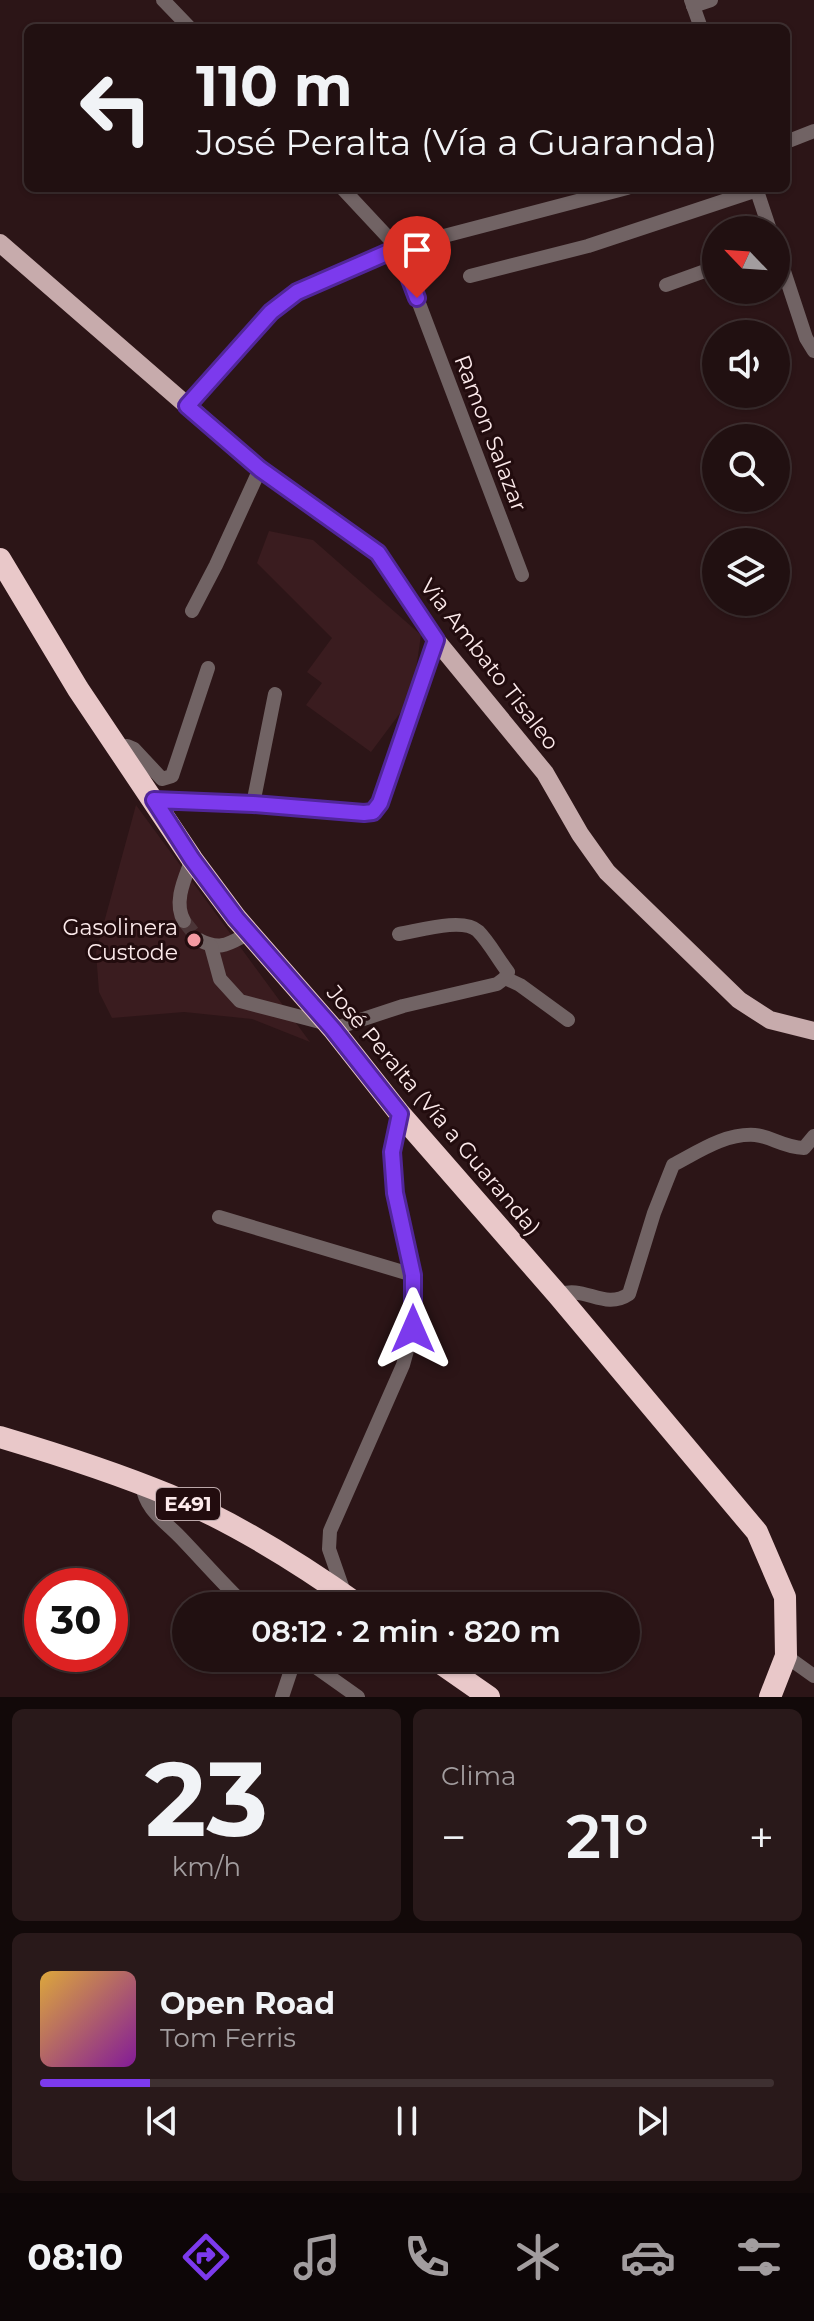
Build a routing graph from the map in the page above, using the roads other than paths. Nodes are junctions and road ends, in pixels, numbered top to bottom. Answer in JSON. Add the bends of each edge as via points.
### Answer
{"nodes":[{"id":1,"x":163,"y":0,"type":"edge"},
{"id":2,"x":711,"y":0,"type":"edge"},
{"id":3,"x":692,"y":3,"type":"edge"},
{"id":4,"x":186,"y":24,"type":"edge"},
{"id":5,"x":700,"y":24,"type":"edge"},
{"id":6,"x":814,"y":131,"type":"edge"},
{"id":7,"x":790,"y":140,"type":"edge"},
{"id":8,"x":346,"y":192,"type":"edge"},
{"id":9,"x":612,"y":192,"type":"edge"},
{"id":10,"x":747,"y":192,"type":"edge"},
{"id":11,"x":757,"y":192,"type":"edge"},
{"id":12,"x":765,"y":216,"type":"edge"},
{"id":13,"x":0,"y":243,"type":"edge"},
{"id":14,"x":398,"y":248,"type":"junction"},
{"id":15,"x":702,"y":272,"type":"edge"},
{"id":16,"x":470,"y":276,"type":"dead end"},
{"id":17,"x":666,"y":285,"type":"dead end"},
{"id":18,"x":790,"y":289,"type":"edge"},
{"id":19,"x":814,"y":351,"type":"edge"},
{"id":20,"x":187,"y":406,"type":"junction"},
{"id":21,"x":260,"y":469,"type":"junction"},
{"id":22,"x":0,"y":559,"type":"edge"},
{"id":23,"x":522,"y":575,"type":"dead end"},
{"id":24,"x":192,"y":611,"type":"dead end"},
{"id":25,"x":436,"y":640,"type":"junction"},
{"id":26,"x":208,"y":668,"type":"dead end"},
{"id":27,"x":275,"y":694,"type":"dead end"},
{"id":28,"x":120,"y":747,"type":"junction"},
{"id":29,"x":154,"y":800,"type":"junction"},
{"id":30,"x":253,"y":804,"type":"junction"},
{"id":31,"x":192,"y":859,"type":"junction"},
{"id":32,"x":184,"y":921,"type":"tunnel mouth"},
{"id":33,"x":249,"y":933,"type":"junction"},
{"id":34,"x":399,"y":934,"type":"dead end"},
{"id":35,"x":505,"y":978,"type":"junction"},
{"id":36,"x":568,"y":1020,"type":"dead end"},
{"id":37,"x":331,"y":1026,"type":"junction"},
{"id":38,"x":814,"y":1031,"type":"edge"},
{"id":39,"x":400,"y":1114,"type":"junction"},
{"id":40,"x":814,"y":1136,"type":"edge"},
{"id":41,"x":219,"y":1217,"type":"dead end"},
{"id":42,"x":413,"y":1275,"type":"junction"},
{"id":43,"x":558,"y":1295,"type":"junction"},
{"id":44,"x":0,"y":1437,"type":"edge"},
{"id":45,"x":142,"y":1485,"type":"junction"},
{"id":46,"x":231,"y":1592,"type":"edge"},
{"id":47,"x":339,"y":1592,"type":"edge"},
{"id":48,"x":349,"y":1592,"type":"edge"},
{"id":49,"x":786,"y":1656,"type":"junction"},
{"id":50,"x":290,"y":1672,"type":"edge"},
{"id":51,"x":323,"y":1672,"type":"edge"},
{"id":52,"x":453,"y":1672,"type":"edge"},
{"id":53,"x":814,"y":1676,"type":"edge"},
{"id":54,"x":282,"y":1697,"type":"edge"},
{"id":55,"x":358,"y":1697,"type":"edge"},
{"id":56,"x":489,"y":1697,"type":"edge"},
{"id":57,"x":770,"y":1697,"type":"edge"}],
"edges":[{"from":1,"to":4,"type":"street"},
{"from":2,"to":3,"type":"street"},
{"from":3,"to":5,"type":"street"},
{"from":6,"to":7,"type":"street"},
{"from":8,"to":14,"type":"street","name":"Ramon Salazar"},
{"from":9,"to":14,"type":"street"},
{"from":10,"to":16,"type":"street","via":[[588,246]]},
{"from":11,"to":12,"type":"street"},
{"from":13,"to":20,"type":"main road","name":"Via Ambato Tisaleo"},
{"from":14,"to":20,"type":"street","via":[[297,292],[271,312]]},
{"from":14,"to":23,"type":"street","name":"Ramon Salazar"},
{"from":15,"to":17,"type":"street"},
{"from":18,"to":19,"type":"street"},
{"from":20,"to":21,"type":"main road","name":"Via Ambato Tisaleo"},
{"from":21,"to":24,"type":"street"},
{"from":21,"to":25,"type":"main road","name":"Via Ambato Tisaleo","via":[[378,553]]},
{"from":22,"to":28,"type":"highway","name":"José Peralta (Vía a Guaranda)","via":[[78,689]]},
{"from":25,"to":30,"type":"street","via":[[373,812]]},
{"from":25,"to":38,"type":"main road","name":"Via Ambato Tisaleo","via":[[545,773],[607,872],[739,1000],[770,1020]]},
{"from":26,"to":28,"type":"street","via":[[172,776],[162,779],[134,749]]},
{"from":27,"to":30,"type":"street"},
{"from":28,"to":29,"type":"highway","name":"José Peralta (Vía a Guaranda)"},
{"from":29,"to":30,"type":"street"},
{"from":29,"to":31,"type":"highway","name":"José Peralta (Vía a Guaranda)"},
{"from":31,"to":32,"type":"street","via":[[180,900]]},
{"from":31,"to":33,"type":"highway","name":"José Peralta (Vía a Guaranda)"},
{"from":33,"to":37,"type":"highway","name":"José Peralta (Vía a Guaranda)"},
{"from":33,"to":37,"type":"street","via":[[225,946],[205,943],[220,979],[240,1001]]},
{"from":34,"to":35,"type":"street","via":[[469,926],[478,930],[508,972]]},
{"from":35,"to":36,"type":"street"},
{"from":35,"to":37,"type":"street"},
{"from":37,"to":39,"type":"highway","name":"José Peralta (Vía a Guaranda)"},
{"from":39,"to":42,"type":"street","via":[[392,1152],[395,1193]]},
{"from":39,"to":43,"type":"highway","name":"José Peralta (Vía a Guaranda)"},
{"from":40,"to":43,"type":"street","via":[[804,1148],[787,1148],[757,1135],[727,1137],[673,1165],[629,1294],[611,1300],[569,1290]]},
{"from":41,"to":42,"type":"street"},
{"from":42,"to":48,"type":"street","via":[[413,1329],[403,1365],[330,1531],[329,1549]]},
{"from":43,"to":49,"type":"highway","name":"José Peralta (Vía a Guaranda)","via":[[757,1532],[785,1597]]},
{"from":44,"to":45,"type":"highway","number":"E491"},
{"from":45,"to":46,"type":"street","via":[[144,1499],[158,1518]]},
{"from":45,"to":47,"type":"highway","number":"E491","via":[[244,1532]]},
{"from":49,"to":53,"type":"street"},
{"from":49,"to":57,"type":"highway","name":"José Peralta (Vía a Guaranda)"},
{"from":50,"to":54,"type":"street"},
{"from":51,"to":55,"type":"street"},
{"from":52,"to":56,"type":"highway"}]}
